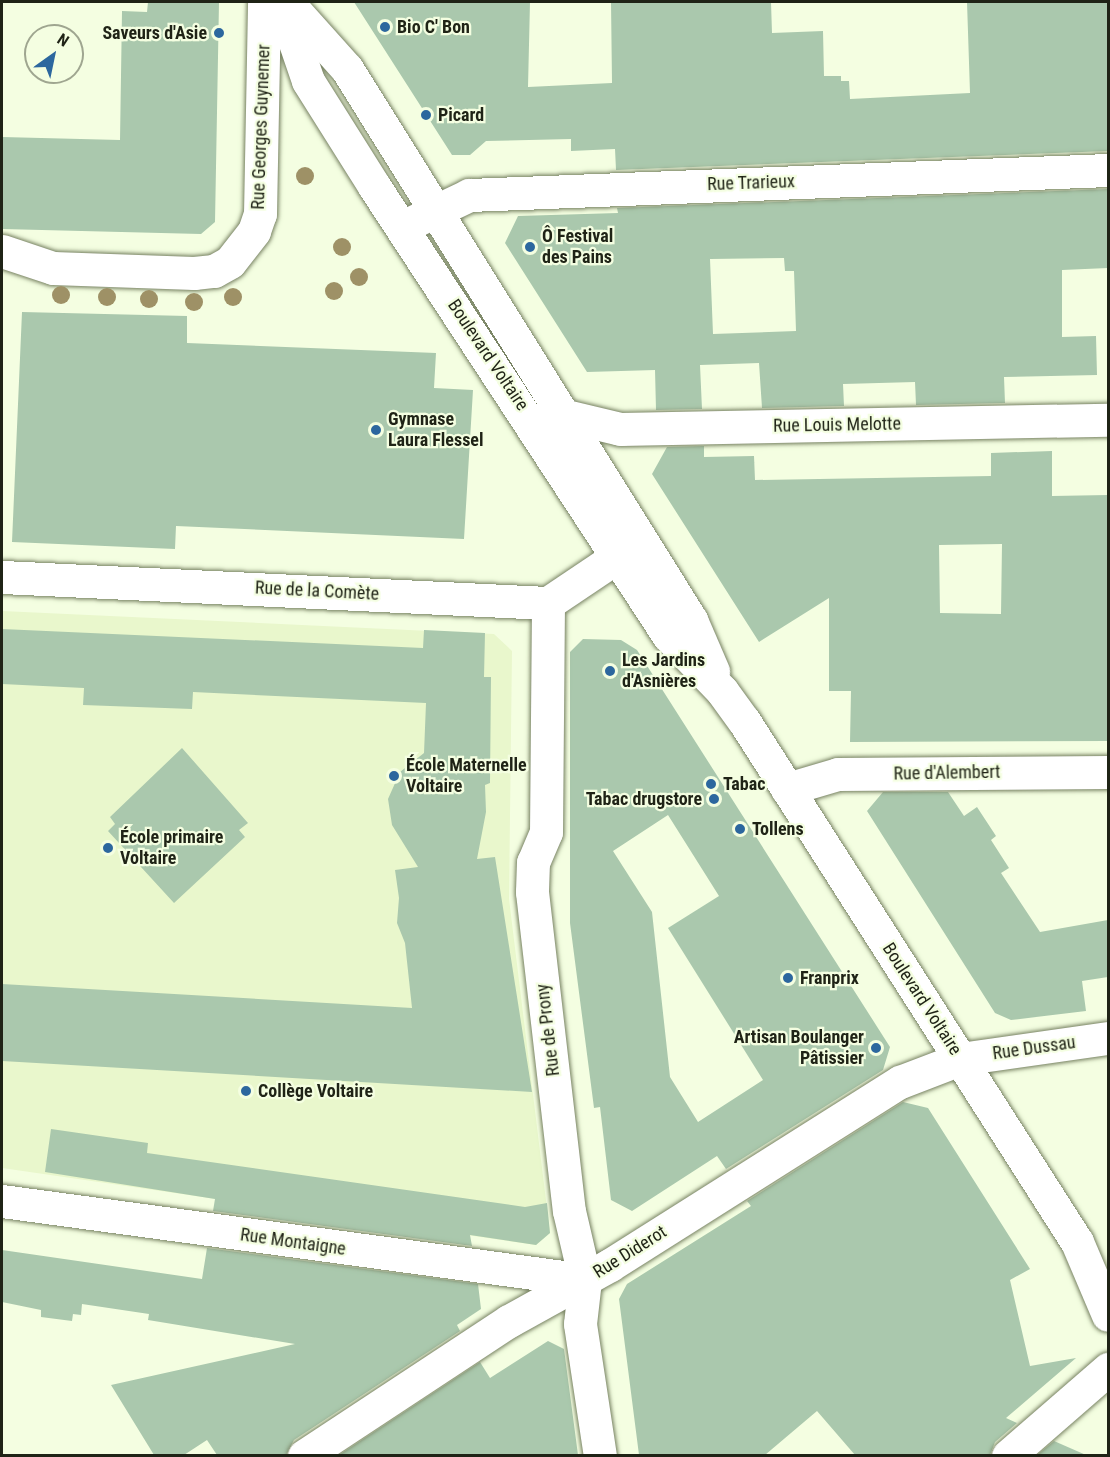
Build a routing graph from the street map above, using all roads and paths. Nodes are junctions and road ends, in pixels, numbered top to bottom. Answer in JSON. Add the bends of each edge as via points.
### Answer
{"nodes":[{"id":1,"x":264,"y":2,"type":"edge"},
{"id":2,"x":281,"y":2,"type":"edge"},
{"id":3,"x":286,"y":2,"type":"edge"},
{"id":4,"x":1108,"y":170,"type":"edge"},
{"id":5,"x":435,"y":208,"type":"junction"},
{"id":6,"x":402,"y":227,"type":"junction"},
{"id":7,"x":2,"y":251,"type":"edge"},
{"id":8,"x":566,"y":416,"type":"junction"},
{"id":9,"x":1108,"y":420,"type":"edge"},
{"id":10,"x":618,"y":556,"type":"junction"},
{"id":11,"x":2,"y":577,"type":"edge"},
{"id":12,"x":548,"y":603,"type":"junction"},
{"id":13,"x":722,"y":692,"type":"junction"},
{"id":14,"x":1108,"y":772,"type":"edge"},
{"id":15,"x":787,"y":789,"type":"junction"},
{"id":16,"x":1108,"y":1038,"type":"edge"},
{"id":17,"x":960,"y":1059,"type":"junction"},
{"id":18,"x":2,"y":1201,"type":"edge"},
{"id":19,"x":585,"y":1280,"type":"junction"},
{"id":20,"x":1108,"y":1315,"type":"edge"},
{"id":21,"x":1108,"y":1369,"type":"edge"},
{"id":22,"x":304,"y":1455,"type":"edge"},
{"id":23,"x":600,"y":1455,"type":"edge"},
{"id":24,"x":1008,"y":1455,"type":"edge"}],
"edges":[{"from":1,"to":7,"type":"street","name":"Rue Georges Guynemer","via":[[260,214],[254,231],[230,262],[214,271],[194,273],[53,268]]},
{"from":2,"to":6,"type":"street","name":"Boulevard Voltaire","via":[[308,81]]},
{"from":3,"to":5,"type":"street","name":"Boulevard Voltaire","via":[[347,69]]},
{"from":4,"to":5,"type":"street","name":"Rue Trarieux","via":[[532,190],[469,195]]},
{"from":5,"to":6,"type":"street","name":"Rue Trarieux"},
{"from":5,"to":8,"type":"street","name":"Boulevard Voltaire"},
{"from":6,"to":10,"type":"street","name":"Boulevard Voltaire"},
{"from":8,"to":9,"type":"street","name":"Rue Louis Melotte","via":[[620,429]]},
{"from":8,"to":13,"type":"street","name":"Boulevard Voltaire","via":[[691,620]]},
{"from":10,"to":12,"type":"street"},
{"from":10,"to":13,"type":"street","name":"Boulevard Voltaire","via":[[668,635]]},
{"from":11,"to":12,"type":"street","name":"Rue de la Comète"},
{"from":12,"to":19,"type":"street","name":"Rue de Prony","via":[[546,832],[534,862],[532,892],[569,1211]]},
{"from":13,"to":15,"type":"street","name":"Boulevard Voltaire"},
{"from":14,"to":15,"type":"street","name":"Rue d'Alembert","via":[[838,774]]},
{"from":15,"to":17,"type":"street","name":"Boulevard Voltaire"},
{"from":16,"to":17,"type":"street","name":"Rue Dussau"},
{"from":17,"to":19,"type":"street","name":"Rue Diderot","via":[[900,1082]]},
{"from":17,"to":20,"type":"street","name":"Boulevard Voltaire","via":[[1077,1242]]},
{"from":18,"to":19,"type":"street","name":"Rue Montaigne"},
{"from":19,"to":22,"type":"street","name":"Rue Diderot","via":[[509,1321]]},
{"from":19,"to":23,"type":"street","name":"Rue de Prony","via":[[580,1324]]},
{"from":21,"to":24,"type":"street"}]}
